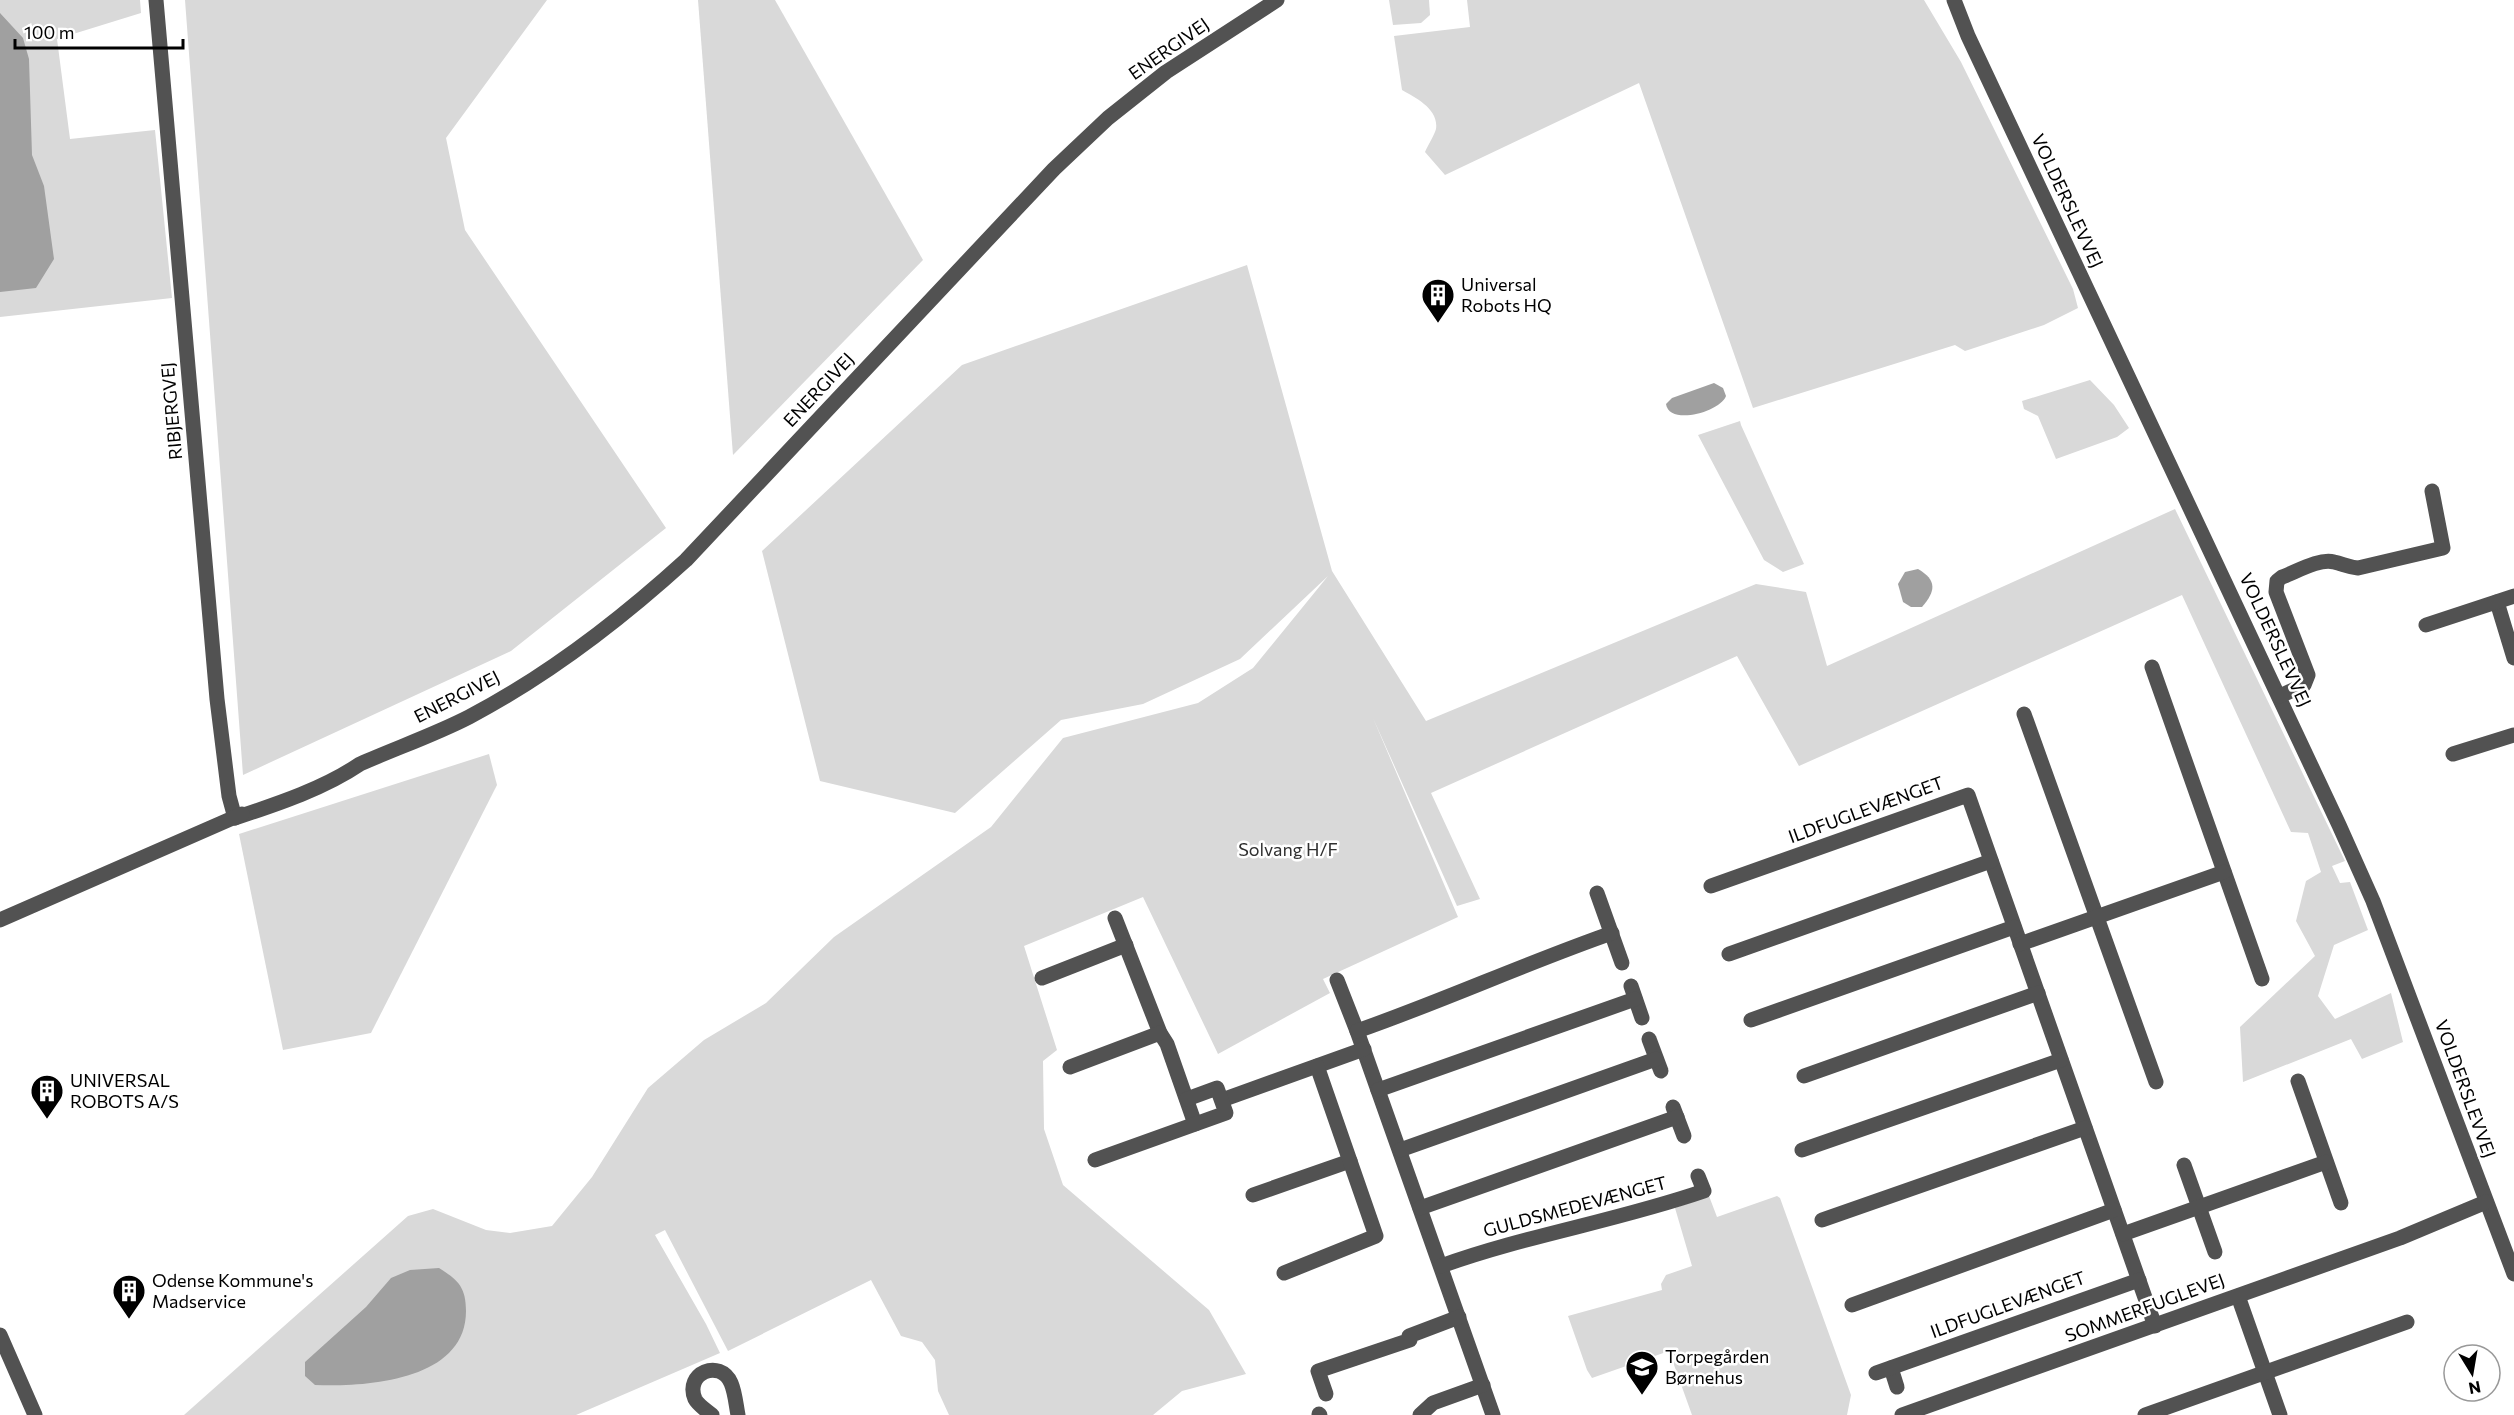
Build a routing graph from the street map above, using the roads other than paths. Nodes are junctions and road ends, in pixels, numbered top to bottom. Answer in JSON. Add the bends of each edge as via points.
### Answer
{"nodes":[{"id":1,"x":156,"y":0,"type":"edge"},
{"id":2,"x":1277,"y":0,"type":"edge"},
{"id":3,"x":1944,"y":0,"type":"edge"},
{"id":4,"x":1954,"y":0,"type":"edge"},
{"id":5,"x":1968,"y":36,"type":"junction"},
{"id":6,"x":2432,"y":491,"type":"dead end"},
{"id":7,"x":2514,"y":596,"type":"edge"},
{"id":8,"x":2497,"y":602,"type":"junction"},
{"id":9,"x":2426,"y":625,"type":"dead end"},
{"id":10,"x":2514,"y":658,"type":"edge"},
{"id":11,"x":2152,"y":667,"type":"dead end"},
{"id":12,"x":2280,"y":696,"type":"junction"},
{"id":13,"x":2024,"y":714,"type":"dead end"},
{"id":14,"x":2514,"y":735,"type":"edge"},
{"id":15,"x":2453,"y":754,"type":"dead end"},
{"id":16,"x":235,"y":818,"type":"junction"},
{"id":17,"x":1991,"y":861,"type":"junction"},
{"id":18,"x":2224,"y":872,"type":"junction"},
{"id":19,"x":1711,"y":886,"type":"dead end"},
{"id":20,"x":1597,"y":893,"type":"dead end"},
{"id":21,"x":2096,"y":917,"type":"junction"},
{"id":22,"x":1115,"y":918,"type":"dead end"},
{"id":23,"x":0,"y":920,"type":"edge"},
{"id":24,"x":2014,"y":927,"type":"junction"},
{"id":25,"x":1612,"y":933,"type":"junction"},
{"id":26,"x":2020,"y":944,"type":"junction"},
{"id":27,"x":1126,"y":945,"type":"junction"},
{"id":28,"x":1729,"y":954,"type":"dead end"},
{"id":29,"x":1622,"y":963,"type":"dead end"},
{"id":30,"x":1042,"y":978,"type":"dead end"},
{"id":31,"x":2262,"y":979,"type":"dead end"},
{"id":32,"x":1337,"y":980,"type":"dead end"},
{"id":33,"x":2038,"y":993,"type":"junction"},
{"id":34,"x":1642,"y":1018,"type":"dead end"},
{"id":35,"x":1751,"y":1020,"type":"dead end"},
{"id":36,"x":1358,"y":1031,"type":"junction"},
{"id":37,"x":1160,"y":1033,"type":"junction"},
{"id":38,"x":1649,"y":1039,"type":"dead end"},
{"id":39,"x":1364,"y":1049,"type":"junction"},
{"id":40,"x":2061,"y":1060,"type":"junction"},
{"id":41,"x":1317,"y":1066,"type":"junction"},
{"id":42,"x":1070,"y":1067,"type":"dead end"},
{"id":43,"x":1804,"y":1076,"type":"dead end"},
{"id":44,"x":2298,"y":1081,"type":"dead end"},
{"id":45,"x":2156,"y":1082,"type":"dead end"},
{"id":46,"x":1378,"y":1090,"type":"junction"},
{"id":47,"x":1186,"y":1099,"type":"junction"},
{"id":48,"x":1222,"y":1100,"type":"junction"},
{"id":49,"x":1195,"y":1124,"type":"junction"},
{"id":50,"x":2085,"y":1128,"type":"junction"},
{"id":51,"x":1684,"y":1136,"type":"dead end"},
{"id":52,"x":1400,"y":1150,"type":"junction"},
{"id":53,"x":1802,"y":1150,"type":"dead end"},
{"id":54,"x":1095,"y":1160,"type":"dead end"},
{"id":55,"x":1350,"y":1161,"type":"junction"},
{"id":56,"x":2326,"y":1162,"type":"junction"},
{"id":57,"x":2184,"y":1165,"type":"dead end"},
{"id":58,"x":1698,"y":1176,"type":"dead end"},
{"id":59,"x":1253,"y":1195,"type":"dead end"},
{"id":60,"x":2341,"y":1203,"type":"dead end"},
{"id":61,"x":2199,"y":1207,"type":"junction"},
{"id":62,"x":2488,"y":1207,"type":"junction"},
{"id":63,"x":1420,"y":1208,"type":"junction"},
{"id":64,"x":2114,"y":1210,"type":"junction"},
{"id":65,"x":1822,"y":1220,"type":"dead end"},
{"id":66,"x":2123,"y":1234,"type":"junction"},
{"id":67,"x":2215,"y":1252,"type":"dead end"},
{"id":68,"x":1441,"y":1266,"type":"junction"},
{"id":69,"x":1284,"y":1273,"type":"dead end"},
{"id":70,"x":2514,"y":1274,"type":"edge"},
{"id":71,"x":2139,"y":1280,"type":"junction"},
{"id":72,"x":2238,"y":1296,"type":"junction"},
{"id":73,"x":1867,"y":1299,"type":"junction"},
{"id":74,"x":1852,"y":1305,"type":"dead end"},
{"id":75,"x":1872,"y":1314,"type":"dead end"},
{"id":76,"x":1459,"y":1317,"type":"junction"},
{"id":77,"x":2407,"y":1322,"type":"dead end"},
{"id":78,"x":2155,"y":1326,"type":"junction"},
{"id":79,"x":0,"y":1335,"type":"edge"},
{"id":80,"x":2265,"y":1372,"type":"junction"},
{"id":81,"x":1483,"y":1385,"type":"junction"},
{"id":82,"x":1897,"y":1387,"type":"dead end"},
{"id":83,"x":1326,"y":1394,"type":"dead end"},
{"id":84,"x":35,"y":1415,"type":"edge"},
{"id":85,"x":712,"y":1415,"type":"edge"},
{"id":86,"x":738,"y":1415,"type":"edge"},
{"id":87,"x":1420,"y":1415,"type":"edge"},
{"id":88,"x":1493,"y":1415,"type":"edge"},
{"id":89,"x":1902,"y":1415,"type":"edge"},
{"id":90,"x":2145,"y":1415,"type":"edge"},
{"id":91,"x":2280,"y":1415,"type":"edge"}],
"edges":[{"from":1,"to":16,"type":"street","name":"RIBJERGVEJ","via":[[215,676]]},
{"from":2,"to":16,"type":"street","name":"ENERGIVEJ","via":[[1166,72],[1108,118],[1054,169],[686,560],[633,608],[574,653],[468,717],[311,790]]},
{"from":3,"to":5,"type":"street","name":"VOLDERSLEVVEJ"},
{"from":4,"to":5,"type":"street","name":"VOLDERSLEVVEJ"},
{"from":5,"to":12,"type":"street","name":"VOLDERSLEVVEJ"},
{"from":6,"to":12,"type":"street","via":[[2443,548],[2358,568],[2332,561],[2320,563],[2277,581],[2276,592],[2308,675],[2304,685]]},
{"from":7,"to":8,"type":"street"},
{"from":8,"to":9,"type":"street"},
{"from":8,"to":10,"type":"street"},
{"from":11,"to":18,"type":"street"},
{"from":12,"to":62,"type":"street","name":"VOLDERSLEVVEJ","via":[[2373,901]]},
{"from":13,"to":21,"type":"street"},
{"from":14,"to":15,"type":"street"},
{"from":16,"to":23,"type":"street","name":"ENERGIVEJ"},
{"from":17,"to":19,"type":"street","name":"ILDFUGLEVÆNGET","via":[[1968,795]]},
{"from":17,"to":24,"type":"street","name":"ILDFUGLEVÆNGET"},
{"from":17,"to":28,"type":"street"},
{"from":18,"to":21,"type":"street"},
{"from":18,"to":31,"type":"street"},
{"from":20,"to":25,"type":"street"},
{"from":21,"to":26,"type":"street"},
{"from":21,"to":45,"type":"street"},
{"from":22,"to":27,"type":"street"},
{"from":24,"to":26,"type":"street","name":"ILDFUGLEVÆNGET"},
{"from":24,"to":35,"type":"street"},
{"from":25,"to":29,"type":"street"},
{"from":25,"to":36,"type":"street"},
{"from":26,"to":33,"type":"street","name":"ILDFUGLEVÆNGET"},
{"from":27,"to":30,"type":"street"},
{"from":27,"to":37,"type":"street"},
{"from":32,"to":36,"type":"street"},
{"from":33,"to":40,"type":"street","name":"ILDFUGLEVÆNGET"},
{"from":33,"to":43,"type":"street"},
{"from":34,"to":46,"type":"street","via":[[1633,993]]},
{"from":36,"to":39,"type":"street"},
{"from":37,"to":42,"type":"street"},
{"from":37,"to":47,"type":"street"},
{"from":38,"to":52,"type":"street","via":[[1658,1065]]},
{"from":39,"to":41,"type":"street"},
{"from":39,"to":46,"type":"street"},
{"from":40,"to":50,"type":"street","name":"ILDFUGLEVÆNGET"},
{"from":40,"to":53,"type":"street"},
{"from":41,"to":48,"type":"street"},
{"from":41,"to":55,"type":"street"},
{"from":44,"to":56,"type":"street"},
{"from":46,"to":52,"type":"street"},
{"from":47,"to":48,"type":"street","via":[[1217,1088]]},
{"from":47,"to":49,"type":"street"},
{"from":48,"to":49,"type":"street","via":[[1226,1113]]},
{"from":49,"to":54,"type":"street"},
{"from":50,"to":64,"type":"street","name":"ILDFUGLEVÆNGET"},
{"from":50,"to":65,"type":"street"},
{"from":51,"to":63,"type":"street","via":[[1675,1112]]},
{"from":52,"to":63,"type":"street"},
{"from":55,"to":59,"type":"street"},
{"from":55,"to":69,"type":"street","via":[[1376,1236]]},
{"from":56,"to":60,"type":"street"},
{"from":56,"to":61,"type":"street"},
{"from":57,"to":61,"type":"street"},
{"from":58,"to":68,"type":"street","name":"GULDSMEDEVÆNGET","via":[[1704,1191],[1652,1209],[1518,1241]]},
{"from":61,"to":66,"type":"street"},
{"from":61,"to":67,"type":"street"},
{"from":62,"to":70,"type":"street","name":"VOLDERSLEVVEJ"},
{"from":62,"to":72,"type":"street","name":"SOMMERFUGLEVEJ"},
{"from":63,"to":68,"type":"street"},
{"from":64,"to":66,"type":"street","name":"ILDFUGLEVÆNGET"},
{"from":64,"to":73,"type":"street"},
{"from":66,"to":71,"type":"street","name":"ILDFUGLEVÆNGET"},
{"from":68,"to":76,"type":"street"},
{"from":71,"to":78,"type":"street","name":"ILDFUGLEVÆNGET"},
{"from":71,"to":82,"type":"street","name":"ILDFUGLEVÆNGET","via":[[1884,1370]]},
{"from":72,"to":78,"type":"street","name":"SOMMERFUGLEVEJ"},
{"from":72,"to":80,"type":"street"},
{"from":73,"to":74,"type":"street"},
{"from":73,"to":75,"type":"street"},
{"from":76,"to":81,"type":"street"},
{"from":76,"to":83,"type":"street","via":[[1409,1336],[1410,1340],[1318,1371]]},
{"from":77,"to":80,"type":"street"},
{"from":78,"to":89,"type":"street","name":"SOMMERFUGLEVEJ"},
{"from":79,"to":84,"type":"street"},
{"from":80,"to":90,"type":"street"},
{"from":80,"to":91,"type":"street"},
{"from":81,"to":87,"type":"street","via":[[1433,1403]]},
{"from":81,"to":88,"type":"street"},
{"from":85,"to":86,"type":"street","via":[[696,1401],[693,1390],[699,1374],[711,1369],[723,1372],[731,1382]]}]}
